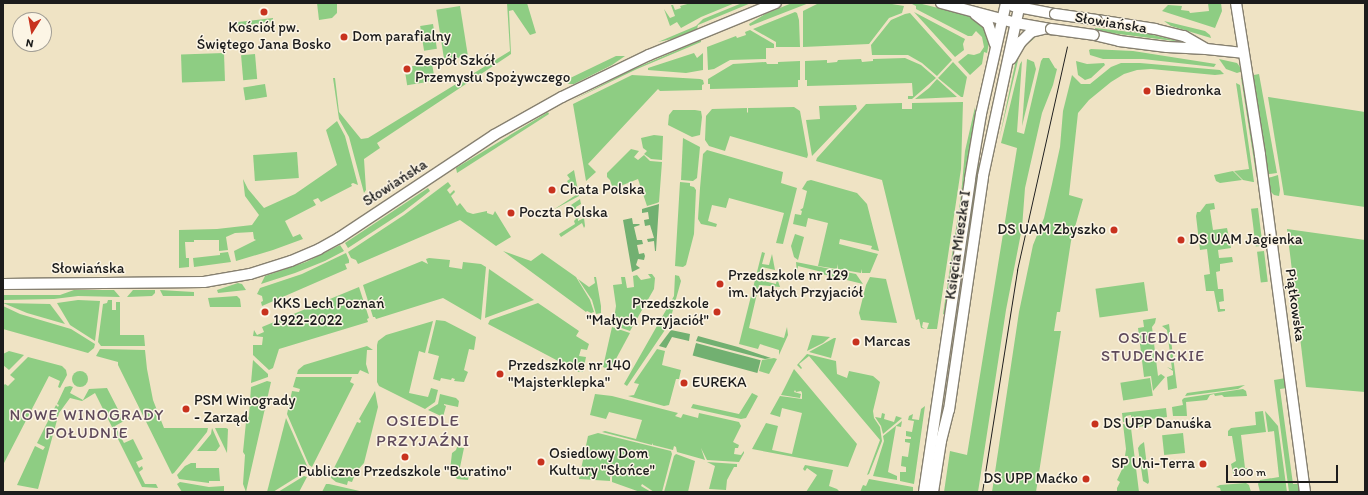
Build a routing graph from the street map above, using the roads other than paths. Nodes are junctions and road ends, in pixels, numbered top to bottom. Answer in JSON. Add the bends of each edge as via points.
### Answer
{"nodes":[{"id":1,"x":776,"y":3,"type":"edge"},
{"id":2,"x":941,"y":3,"type":"edge"},
{"id":3,"x":1005,"y":3,"type":"edge"},
{"id":4,"x":1041,"y":3,"type":"edge"},
{"id":5,"x":1236,"y":3,"type":"edge"},
{"id":6,"x":1020,"y":5,"type":"edge"},
{"id":7,"x":968,"y":10,"type":"junction"},
{"id":8,"x":1054,"y":14,"type":"junction"},
{"id":9,"x":1002,"y":19,"type":"junction"},
{"id":10,"x":1016,"y":23,"type":"junction"},
{"id":11,"x":1050,"y":29,"type":"junction"},
{"id":12,"x":996,"y":47,"type":"junction"},
{"id":13,"x":1206,"y":49,"type":"junction"},
{"id":14,"x":1243,"y":53,"type":"junction"},
{"id":15,"x":1006,"y":67,"type":"junction"},
{"id":16,"x":3,"y":284,"type":"edge"},
{"id":17,"x":947,"y":338,"type":"junction"},
{"id":18,"x":959,"y":338,"type":"junction"},
{"id":19,"x":924,"y":492,"type":"edge"},
{"id":20,"x":933,"y":492,"type":"edge"},
{"id":21,"x":1305,"y":492,"type":"edge"}],
"edges":[{"from":1,"to":16,"type":"street","name":"Słowiańska","via":[[648,55],[562,97],[494,135],[339,238],[291,261],[250,274],[204,282]]},
{"from":2,"to":7,"type":"street","name":"Słowiańska"},
{"from":3,"to":6,"type":"street","name":"Słowiańska"},
{"from":3,"to":9,"type":"street","name":"Księcia Mieszka I"},
{"from":4,"to":8,"type":"street"},
{"from":5,"to":14,"type":"street","name":"Piątkowska"},
{"from":6,"to":8,"type":"street","name":"Słowiańska"},
{"from":6,"to":10,"type":"street","name":"Księcia Mieszka I"},
{"from":7,"to":9,"type":"street","name":"Słowiańska"},
{"from":7,"to":12,"type":"street","via":[[988,24]]},
{"from":8,"to":13,"type":"street","name":"Słowiańska","bridge":true,"via":[[1155,29],[1184,36]]},
{"from":9,"to":10,"type":"street","name":"Słowiańska"},
{"from":9,"to":12,"type":"street","name":"Księcia Mieszka I"},
{"from":10,"to":11,"type":"street","name":"Słowiańska"},
{"from":10,"to":15,"type":"street","name":"Księcia Mieszka I"},
{"from":11,"to":13,"type":"street","name":"Słowiańska","bridge":true,"via":[[1167,47]]},
{"from":11,"to":15,"type":"street","via":[[1031,32],[1021,42]]},
{"from":12,"to":17,"type":"street","name":"Księcia Mieszka I","via":[[970,179]]},
{"from":13,"to":14,"type":"street","name":"Słowiańska"},
{"from":14,"to":21,"type":"street","name":"Piątkowska","via":[[1262,169]]},
{"from":15,"to":18,"type":"street","name":"Księcia Mieszka I","via":[[983,176]]},
{"from":17,"to":18,"type":"street"},
{"from":17,"to":19,"type":"street","name":"Księcia Mieszka I"},
{"from":18,"to":20,"type":"street","name":"Księcia Mieszka I","via":[[949,410]]}]}
